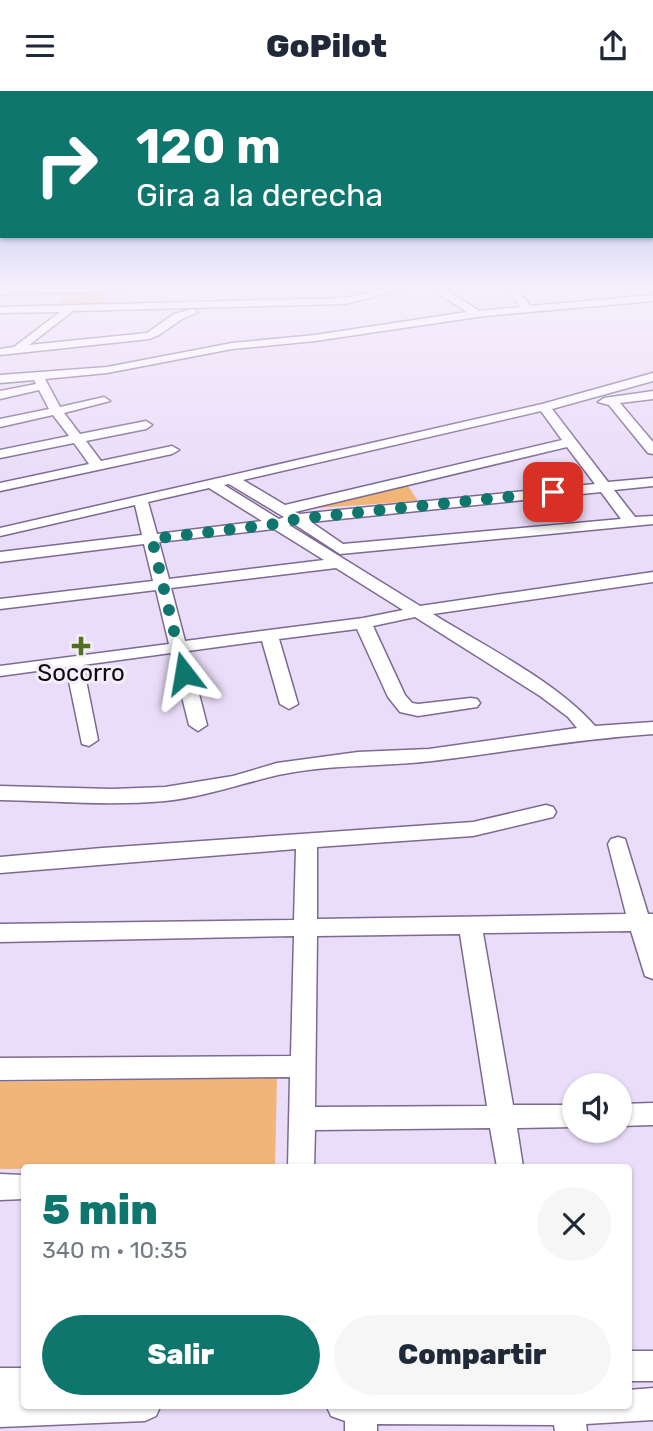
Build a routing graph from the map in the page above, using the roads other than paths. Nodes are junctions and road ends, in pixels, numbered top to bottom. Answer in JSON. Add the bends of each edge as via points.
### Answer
{"nodes":[{"id":1,"x":209,"y":351,"type":"edge"},
{"id":2,"x":653,"y":377,"type":"edge"},
{"id":3,"x":0,"y":379,"type":"edge"},
{"id":4,"x":40,"y":382,"type":"junction"},
{"id":5,"x":0,"y":395,"type":"edge"},
{"id":6,"x":653,"y":395,"type":"edge"},
{"id":7,"x":104,"y":401,"type":"dead end"},
{"id":8,"x":612,"y":401,"type":"junction"},
{"id":9,"x":546,"y":409,"type":"junction"},
{"id":10,"x":57,"y":412,"type":"junction"},
{"id":11,"x":0,"y":423,"type":"edge"},
{"id":12,"x":146,"y":425,"type":"dead end"},
{"id":13,"x":79,"y":438,"type":"junction"},
{"id":14,"x":571,"y":442,"type":"junction"},
{"id":15,"x":172,"y":450,"type":"dead end"},
{"id":16,"x":653,"y":450,"type":"edge"},
{"id":17,"x":0,"y":454,"type":"edge"},
{"id":18,"x":98,"y":466,"type":"junction"},
{"id":19,"x":231,"y":479,"type":"junction"},
{"id":20,"x":653,"y":482,"type":"edge"},
{"id":21,"x":211,"y":484,"type":"junction"},
{"id":22,"x":604,"y":486,"type":"junction"},
{"id":23,"x":0,"y":487,"type":"edge"},
{"id":24,"x":141,"y":501,"type":"junction"},
{"id":25,"x":278,"y":517,"type":"junction"},
{"id":26,"x":297,"y":519,"type":"junction"},
{"id":27,"x":653,"y":520,"type":"edge"},
{"id":28,"x":631,"y":522,"type":"junction"},
{"id":29,"x":0,"y":532,"type":"edge"},
{"id":30,"x":152,"y":539,"type":"junction"},
{"id":31,"x":339,"y":556,"type":"junction"},
{"id":32,"x":0,"y":557,"type":"edge"},
{"id":33,"x":653,"y":577,"type":"edge"},
{"id":34,"x":163,"y":585,"type":"junction"},
{"id":35,"x":0,"y":604,"type":"edge"},
{"id":36,"x":420,"y":611,"type":"junction"},
{"id":37,"x":363,"y":623,"type":"junction"},
{"id":38,"x":269,"y":635,"type":"junction"},
{"id":39,"x":177,"y":648,"type":"junction"},
{"id":40,"x":74,"y":661,"type":"junction"},
{"id":41,"x":0,"y":671,"type":"edge"},
{"id":42,"x":471,"y":703,"type":"dead end"},
{"id":43,"x":289,"y":704,"type":"dead end"},
{"id":44,"x":198,"y":725,"type":"dead end"},
{"id":45,"x":653,"y":728,"type":"edge"},
{"id":46,"x":590,"y":732,"type":"junction"},
{"id":47,"x":89,"y":740,"type":"dead end"},
{"id":48,"x":0,"y":793,"type":"edge"},
{"id":49,"x":546,"y":812,"type":"dead end"},
{"id":50,"x":307,"y":842,"type":"junction"},
{"id":51,"x":618,"y":844,"type":"dead end"},
{"id":52,"x":0,"y":866,"type":"edge"},
{"id":53,"x":646,"y":922,"type":"edge"},
{"id":54,"x":470,"y":925,"type":"junction"},
{"id":55,"x":303,"y":928,"type":"junction"},
{"id":56,"x":0,"y":933,"type":"edge"},
{"id":57,"x":653,"y":970,"type":"edge"},
{"id":58,"x":302,"y":1066,"type":"junction"},
{"id":59,"x":0,"y":1069,"type":"edge"},
{"id":60,"x":653,"y":1114,"type":"edge"},
{"id":61,"x":632,"y":1115,"type":"edge"},
{"id":62,"x":562,"y":1117,"type":"edge"},
{"id":63,"x":501,"y":1118,"type":"junction"},
{"id":64,"x":301,"y":1119,"type":"junction"},
{"id":65,"x":301,"y":1164,"type":"edge"},
{"id":66,"x":509,"y":1164,"type":"edge"},
{"id":67,"x":0,"y":1187,"type":"edge"},
{"id":68,"x":21,"y":1187,"type":"edge"},
{"id":69,"x":632,"y":1366,"type":"edge"},
{"id":70,"x":653,"y":1366,"type":"edge"},
{"id":71,"x":21,"y":1383,"type":"edge"},
{"id":72,"x":0,"y":1384,"type":"edge"},
{"id":73,"x":653,"y":1404,"type":"edge"},
{"id":74,"x":632,"y":1407,"type":"edge"},
{"id":75,"x":48,"y":1409,"type":"edge"},
{"id":76,"x":614,"y":1409,"type":"edge"},
{"id":77,"x":0,"y":1411,"type":"edge"},
{"id":78,"x":354,"y":1415,"type":"edge"},
{"id":79,"x":568,"y":1415,"type":"edge"}],
"edges":[{"from":1,"to":4,"type":"street"},
{"from":2,"to":9,"type":"street"},
{"from":3,"to":4,"type":"street"},
{"from":4,"to":5,"type":"street"},
{"from":4,"to":10,"type":"street"},
{"from":6,"to":8,"type":"street"},
{"from":7,"to":10,"type":"street"},
{"from":8,"to":9,"type":"street"},
{"from":8,"to":16,"type":"street"},
{"from":9,"to":14,"type":"street"},
{"from":9,"to":19,"type":"street"},
{"from":10,"to":11,"type":"street"},
{"from":10,"to":13,"type":"street"},
{"from":12,"to":13,"type":"street"},
{"from":13,"to":17,"type":"street"},
{"from":13,"to":18,"type":"street"},
{"from":14,"to":22,"type":"street"},
{"from":14,"to":25,"type":"street"},
{"from":15,"to":18,"type":"street"},
{"from":18,"to":23,"type":"street"},
{"from":19,"to":21,"type":"street"},
{"from":19,"to":25,"type":"street"},
{"from":20,"to":22,"type":"street"},
{"from":21,"to":24,"type":"street"},
{"from":21,"to":25,"type":"street"},
{"from":22,"to":26,"type":"street"},
{"from":22,"to":28,"type":"street"},
{"from":24,"to":29,"type":"street"},
{"from":24,"to":30,"type":"street"},
{"from":25,"to":26,"type":"street"},
{"from":25,"to":30,"type":"street"},
{"from":25,"to":31,"type":"street"},
{"from":26,"to":31,"type":"street"},
{"from":27,"to":28,"type":"street"},
{"from":28,"to":31,"type":"street"},
{"from":30,"to":32,"type":"street"},
{"from":30,"to":34,"type":"street"},
{"from":31,"to":34,"type":"street"},
{"from":31,"to":36,"type":"street"},
{"from":33,"to":36,"type":"street"},
{"from":34,"to":35,"type":"street"},
{"from":34,"to":39,"type":"street"},
{"from":36,"to":37,"type":"street"},
{"from":36,"to":46,"type":"street","via":[[546,692]]},
{"from":37,"to":38,"type":"street"},
{"from":37,"to":42,"type":"street","via":[[406,708]]},
{"from":38,"to":39,"type":"street"},
{"from":38,"to":43,"type":"street"},
{"from":39,"to":40,"type":"street"},
{"from":39,"to":44,"type":"street"},
{"from":40,"to":41,"type":"street"},
{"from":40,"to":47,"type":"street"},
{"from":45,"to":46,"type":"street"},
{"from":46,"to":48,"type":"street","via":[[429,755],[358,758],[278,769],[165,794]]},
{"from":49,"to":50,"type":"street","via":[[473,829]]},
{"from":50,"to":52,"type":"street"},
{"from":50,"to":55,"type":"street"},
{"from":51,"to":53,"type":"street"},
{"from":53,"to":54,"type":"street"},
{"from":53,"to":57,"type":"street"},
{"from":54,"to":55,"type":"street"},
{"from":54,"to":63,"type":"street"},
{"from":55,"to":56,"type":"street"},
{"from":55,"to":58,"type":"street"},
{"from":58,"to":59,"type":"street"},
{"from":58,"to":64,"type":"street"},
{"from":60,"to":61,"type":"street"},
{"from":62,"to":63,"type":"street"},
{"from":63,"to":64,"type":"street"},
{"from":63,"to":66,"type":"street"},
{"from":64,"to":65,"type":"street"},
{"from":67,"to":68,"type":"street"},
{"from":69,"to":70,"type":"street"},
{"from":71,"to":72,"type":"street"},
{"from":73,"to":74,"type":"street"},
{"from":75,"to":77,"type":"street"},
{"from":76,"to":79,"type":"street"},
{"from":78,"to":79,"type":"street"}]}
